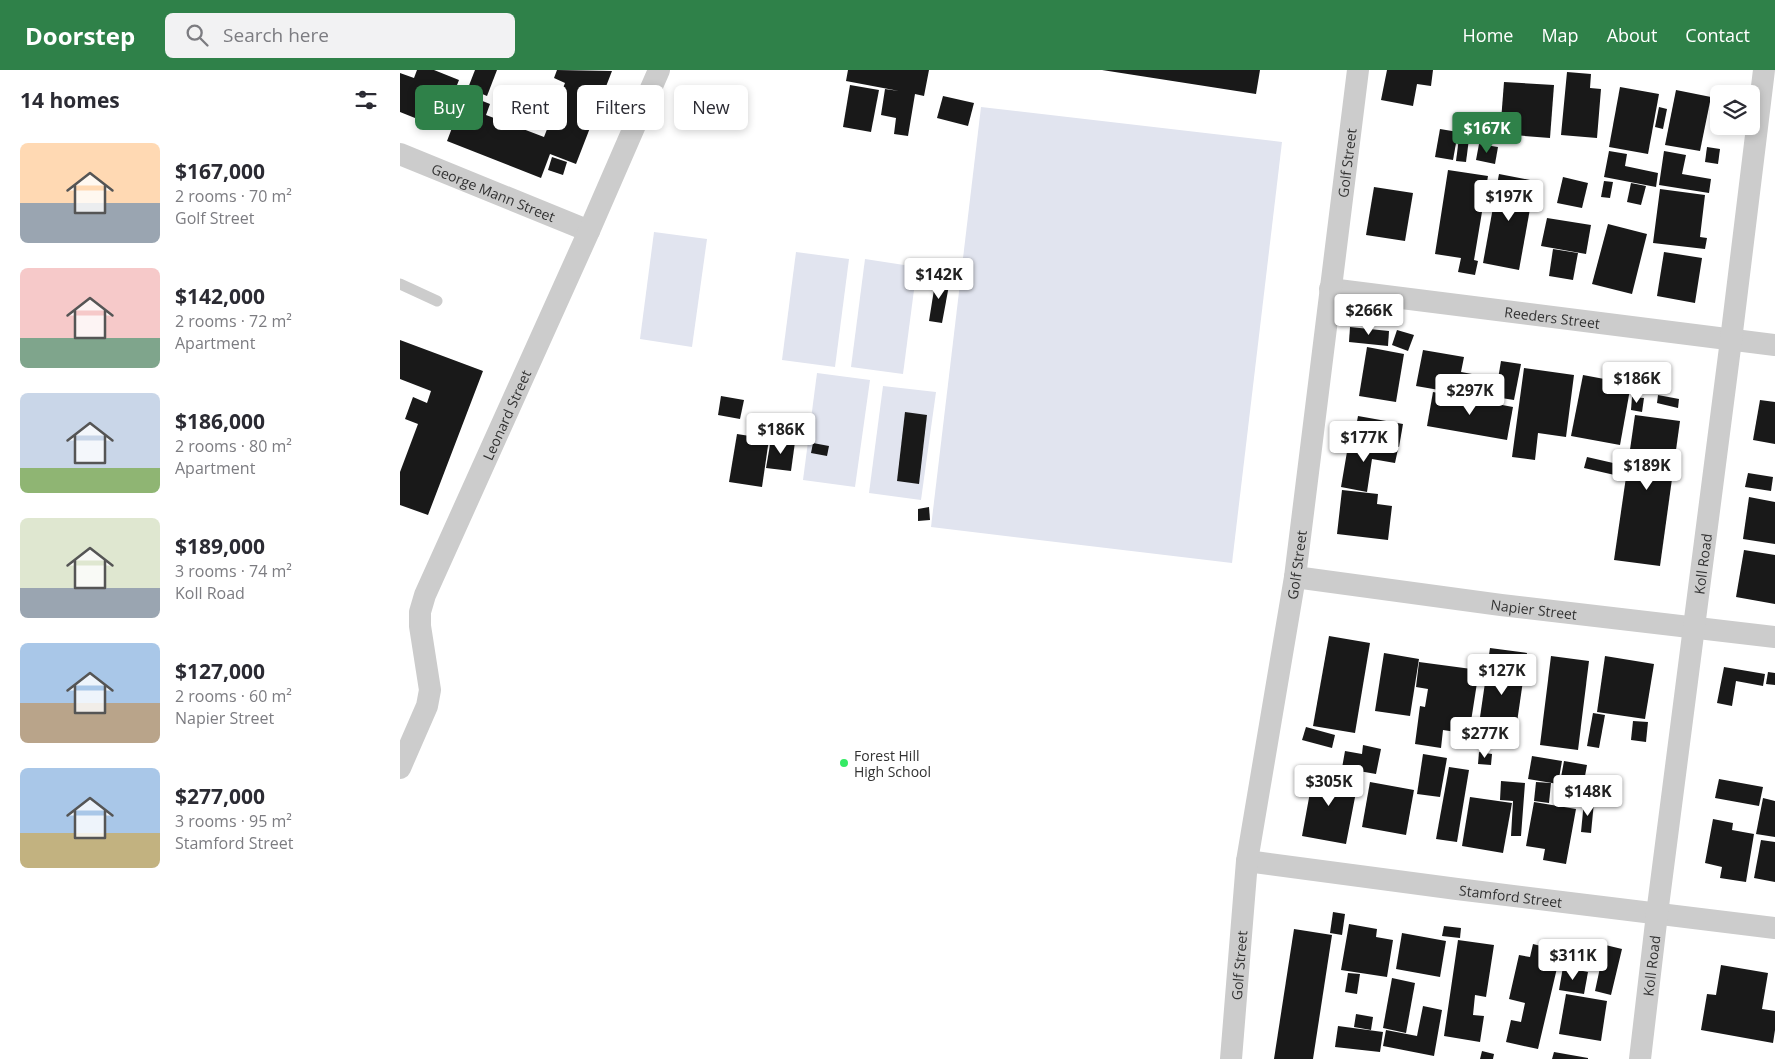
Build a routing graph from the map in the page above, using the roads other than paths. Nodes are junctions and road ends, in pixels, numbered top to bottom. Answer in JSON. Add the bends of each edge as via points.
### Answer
{"nodes":[{"id":1,"x":659,"y":70,"type":"edge"},
{"id":2,"x":1358,"y":70,"type":"edge"},
{"id":3,"x":1764,"y":70,"type":"edge"},
{"id":4,"x":400,"y":154,"type":"edge"},
{"id":5,"x":589,"y":231,"type":"junction"},
{"id":6,"x":400,"y":284,"type":"edge"},
{"id":7,"x":1330,"y":289,"type":"junction"},
{"id":8,"x":436,"y":301,"type":"dead end"},
{"id":9,"x":1731,"y":340,"type":"junction"},
{"id":10,"x":1775,"y":345,"type":"edge"},
{"id":11,"x":1295,"y":577,"type":"junction"},
{"id":12,"x":1695,"y":628,"type":"junction"},
{"id":13,"x":1775,"y":638,"type":"edge"},
{"id":14,"x":400,"y":768,"type":"edge"},
{"id":15,"x":1247,"y":861,"type":"junction"},
{"id":16,"x":1657,"y":914,"type":"junction"},
{"id":17,"x":1775,"y":928,"type":"edge"},
{"id":18,"x":1231,"y":1059,"type":"edge"},
{"id":19,"x":1640,"y":1059,"type":"edge"}],
"edges":[{"from":1,"to":5,"type":"street","name":"Leonard Street"},
{"from":2,"to":7,"type":"street","name":"Golf Street"},
{"from":3,"to":9,"type":"street","name":"Koll Road"},
{"from":4,"to":5,"type":"street","name":"George Mann Street"},
{"from":5,"to":14,"type":"street","name":"Leonard Street","via":[[425,595],[420,626],[430,690],[427,706]]},
{"from":6,"to":8,"type":"lane"},
{"from":7,"to":9,"type":"street","name":"Reeders Street"},
{"from":7,"to":11,"type":"street","name":"Golf Street"},
{"from":9,"to":10,"type":"street","name":"Reeders Street"},
{"from":9,"to":12,"type":"street","name":"Koll Road"},
{"from":11,"to":12,"type":"street","name":"Napier Street"},
{"from":11,"to":15,"type":"street","name":"Golf Street"},
{"from":12,"to":13,"type":"street","name":"Napier Street"},
{"from":12,"to":16,"type":"street","name":"Koll Road"},
{"from":15,"to":16,"type":"street","name":"Stamford Street"},
{"from":15,"to":18,"type":"street","name":"Golf Street"},
{"from":16,"to":17,"type":"street","name":"Stamford Street"},
{"from":16,"to":19,"type":"street","name":"Koll Road"}]}
